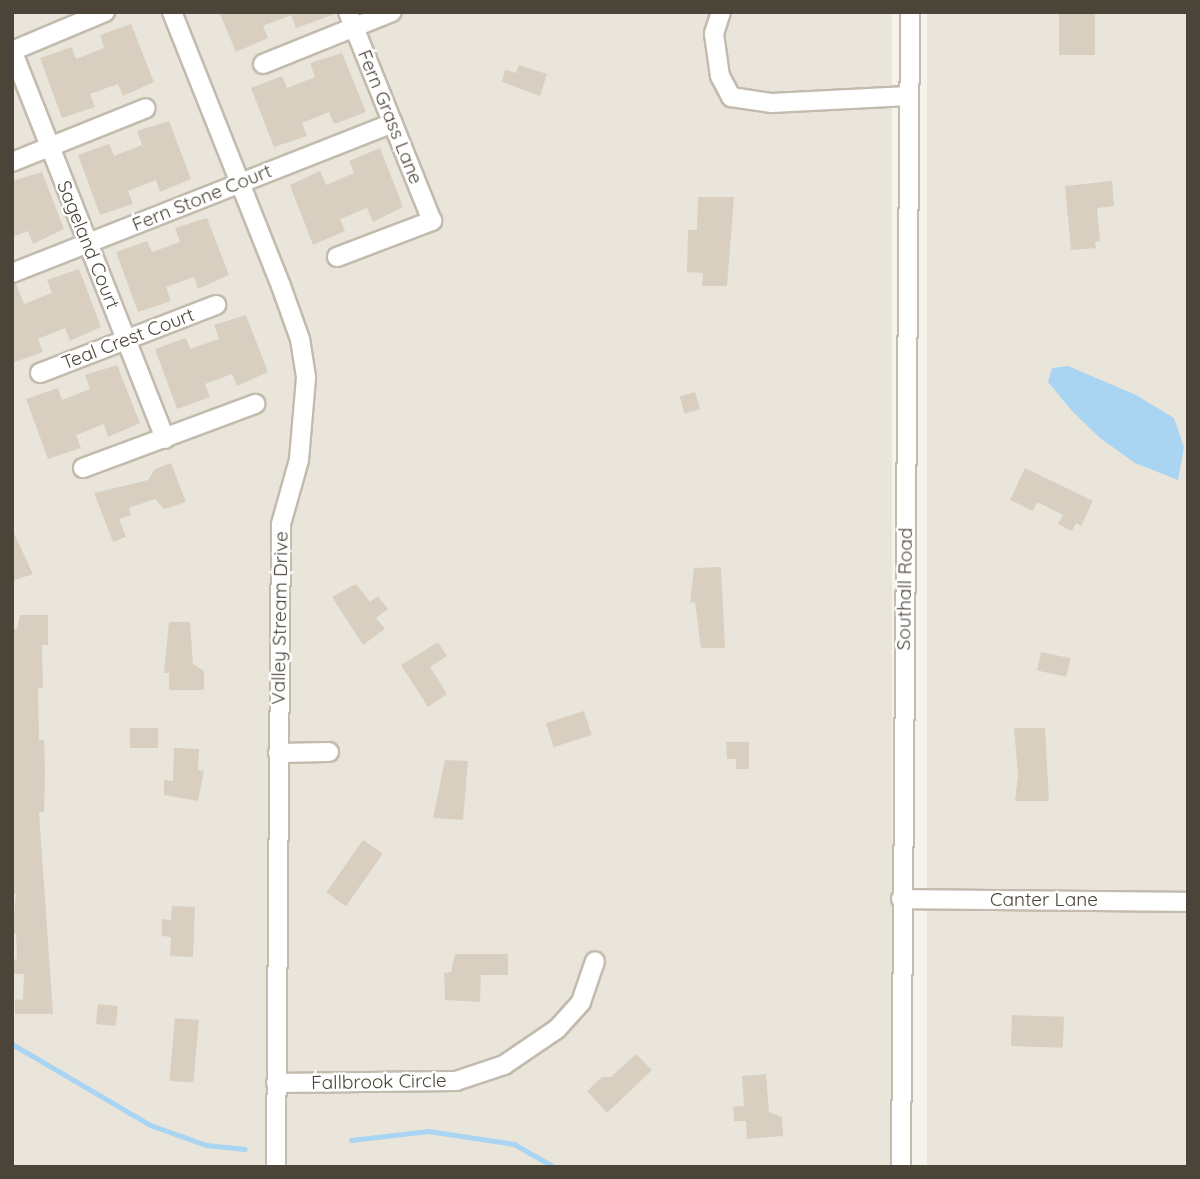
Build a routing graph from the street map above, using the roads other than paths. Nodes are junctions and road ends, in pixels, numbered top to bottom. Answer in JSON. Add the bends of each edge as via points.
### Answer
{"nodes":[{"id":1,"x":105,"y":12,"type":"edge"},
{"id":2,"x":172,"y":12,"type":"edge"},
{"id":3,"x":392,"y":12,"type":"edge"},
{"id":4,"x":721,"y":12,"type":"edge"},
{"id":5,"x":910,"y":12,"type":"edge"},
{"id":6,"x":351,"y":20,"type":"edge"},
{"id":7,"x":12,"y":50,"type":"edge"},
{"id":8,"x":263,"y":64,"type":"dead end"},
{"id":9,"x":909,"y":96,"type":"junction"},
{"id":10,"x":146,"y":108,"type":"dead end"},
{"id":11,"x":392,"y":123,"type":"junction"},
{"id":12,"x":50,"y":148,"type":"junction"},
{"id":13,"x":12,"y":162,"type":"edge"},
{"id":14,"x":241,"y":183,"type":"junction"},
{"id":15,"x":88,"y":244,"type":"junction"},
{"id":16,"x":337,"y":257,"type":"dead end"},
{"id":17,"x":12,"y":273,"type":"edge"},
{"id":18,"x":216,"y":305,"type":"dead end"},
{"id":19,"x":126,"y":341,"type":"junction"},
{"id":20,"x":40,"y":373,"type":"dead end"},
{"id":21,"x":255,"y":404,"type":"dead end"},
{"id":22,"x":165,"y":439,"type":"junction"},
{"id":23,"x":83,"y":468,"type":"dead end"},
{"id":24,"x":278,"y":752,"type":"junction"},
{"id":25,"x":329,"y":752,"type":"dead end"},
{"id":26,"x":901,"y":899,"type":"junction"},
{"id":27,"x":1188,"y":902,"type":"edge"},
{"id":28,"x":595,"y":961,"type":"dead end"},
{"id":29,"x":276,"y":1083,"type":"junction"},
{"id":30,"x":276,"y":1167,"type":"edge"},
{"id":31,"x":901,"y":1167,"type":"edge"}],
"edges":[{"from":1,"to":7,"type":"street"},
{"from":2,"to":14,"type":"street","name":"Valley Stream Drive"},
{"from":3,"to":6,"type":"street"},
{"from":4,"to":9,"type":"street","via":[[714,34],[720,76],[731,97],[771,103]]},
{"from":5,"to":9,"type":"street","name":"Southall Road"},
{"from":6,"to":8,"type":"street"},
{"from":6,"to":11,"type":"street","name":"Fern Grass Lane"},
{"from":7,"to":12,"type":"street","name":"Sageland Court"},
{"from":9,"to":26,"type":"street","name":"Southall Road"},
{"from":10,"to":12,"type":"street"},
{"from":11,"to":14,"type":"street","name":"Fern Stone Court"},
{"from":11,"to":16,"type":"street","name":"Fern Grass Lane","via":[[432,221]]},
{"from":12,"to":13,"type":"street"},
{"from":12,"to":15,"type":"street","name":"Sageland Court"},
{"from":14,"to":15,"type":"street","name":"Fern Stone Court"},
{"from":14,"to":24,"type":"street","name":"Valley Stream Drive","via":[[300,339],[306,378],[299,460],[281,524]]},
{"from":15,"to":17,"type":"street","name":"Fern Stone Court"},
{"from":15,"to":19,"type":"street","name":"Sageland Court"},
{"from":18,"to":19,"type":"street","name":"Teal Crest Court"},
{"from":19,"to":20,"type":"street","name":"Teal Crest Court"},
{"from":19,"to":22,"type":"street","name":"Sageland Court"},
{"from":21,"to":22,"type":"street"},
{"from":22,"to":23,"type":"street"},
{"from":24,"to":25,"type":"street"},
{"from":24,"to":29,"type":"street","name":"Valley Stream Drive"},
{"from":26,"to":27,"type":"street","name":"Canter Lane"},
{"from":26,"to":31,"type":"street","name":"Southall Road"},
{"from":28,"to":29,"type":"street","name":"Fallbrook Circle","via":[[581,1002],[565,1020],[504,1065],[456,1081]]},
{"from":29,"to":30,"type":"street","name":"Valley Stream Drive"}]}
